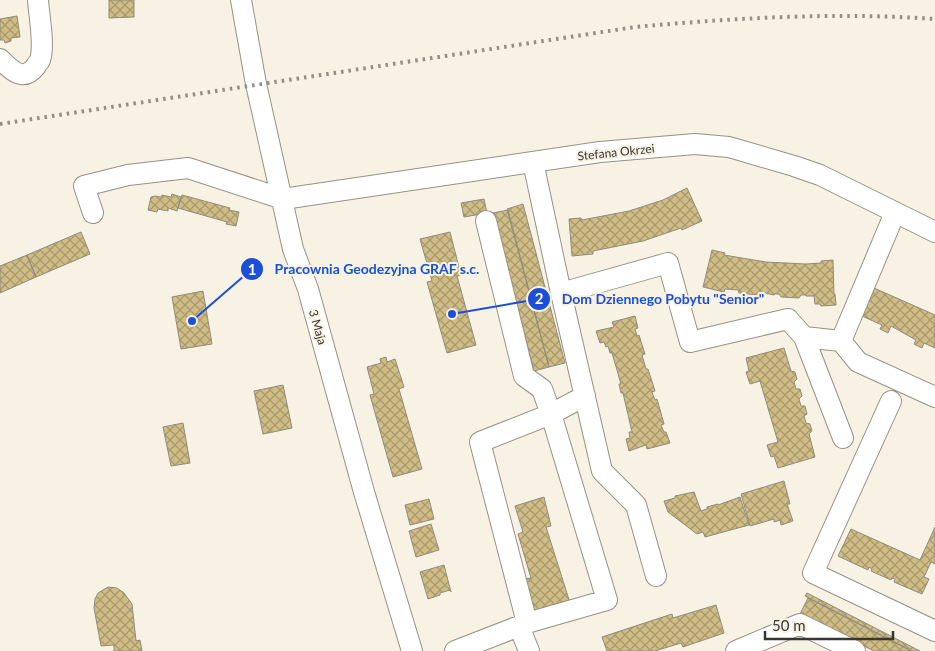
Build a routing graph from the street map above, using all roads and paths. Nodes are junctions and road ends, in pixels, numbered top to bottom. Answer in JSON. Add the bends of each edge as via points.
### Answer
{"nodes":[{"id":1,"x":38,"y":0,"type":"edge"},
{"id":2,"x":241,"y":0,"type":"edge"},
{"id":3,"x":0,"y":59,"type":"edge"},
{"id":4,"x":532,"y":162,"type":"junction"},
{"id":5,"x":283,"y":199,"type":"junction"},
{"id":6,"x":895,"y":212,"type":"junction"},
{"id":7,"x":93,"y":214,"type":"dead end"},
{"id":8,"x":486,"y":220,"type":"dead end"},
{"id":9,"x":935,"y":232,"type":"edge"},
{"id":10,"x":561,"y":293,"type":"junction"},
{"id":11,"x":804,"y":337,"type":"junction"},
{"id":12,"x":841,"y":341,"type":"junction"},
{"id":13,"x":585,"y":396,"type":"junction"},
{"id":14,"x":935,"y":397,"type":"edge"},
{"id":15,"x":891,"y":401,"type":"dead end"},
{"id":16,"x":551,"y":414,"type":"junction"},
{"id":17,"x":843,"y":438,"type":"dead end"},
{"id":18,"x":656,"y":576,"type":"dead end"},
{"id":19,"x":523,"y":625,"type":"junction"},
{"id":20,"x":935,"y":631,"type":"edge"},
{"id":21,"x":412,"y":651,"type":"edge"},
{"id":22,"x":455,"y":651,"type":"edge"},
{"id":23,"x":529,"y":651,"type":"edge"},
{"id":24,"x":736,"y":651,"type":"edge"},
{"id":25,"x":855,"y":651,"type":"edge"}],
"edges":[{"from":1,"to":3,"type":"street","via":[[40,60],[31,72],[23,74],[15,73]]},
{"from":2,"to":5,"type":"street","name":"3 Maja","via":[[256,84]]},
{"from":4,"to":5,"type":"street","name":"Stefana Okrzei"},
{"from":4,"to":6,"type":"street","name":"Stefana Okrzei","via":[[695,144],[729,147],[820,175]]},
{"from":4,"to":10,"type":"street"},
{"from":5,"to":7,"type":"street","via":[[188,168],[128,175],[84,186]]},
{"from":5,"to":21,"type":"street","name":"3 Maja","via":[[293,249],[308,290]]},
{"from":6,"to":9,"type":"street","name":"Stefana Okrzei"},
{"from":6,"to":12,"type":"street"},
{"from":8,"to":16,"type":"street","via":[[524,376],[542,389]]},
{"from":10,"to":11,"type":"street","via":[[668,263],[690,342],[788,319]]},
{"from":10,"to":13,"type":"street"},
{"from":11,"to":12,"type":"street"},
{"from":11,"to":17,"type":"street"},
{"from":12,"to":14,"type":"street","via":[[858,362]]},
{"from":13,"to":16,"type":"street"},
{"from":13,"to":18,"type":"street","via":[[602,471],[636,505]]},
{"from":15,"to":20,"type":"street","via":[[813,573]]},
{"from":16,"to":19,"type":"street","via":[[480,442]]},
{"from":16,"to":19,"type":"street","via":[[607,600]]},
{"from":19,"to":22,"type":"street"},
{"from":19,"to":23,"type":"street"},
{"from":24,"to":25,"type":"street","via":[[800,624]]}]}
